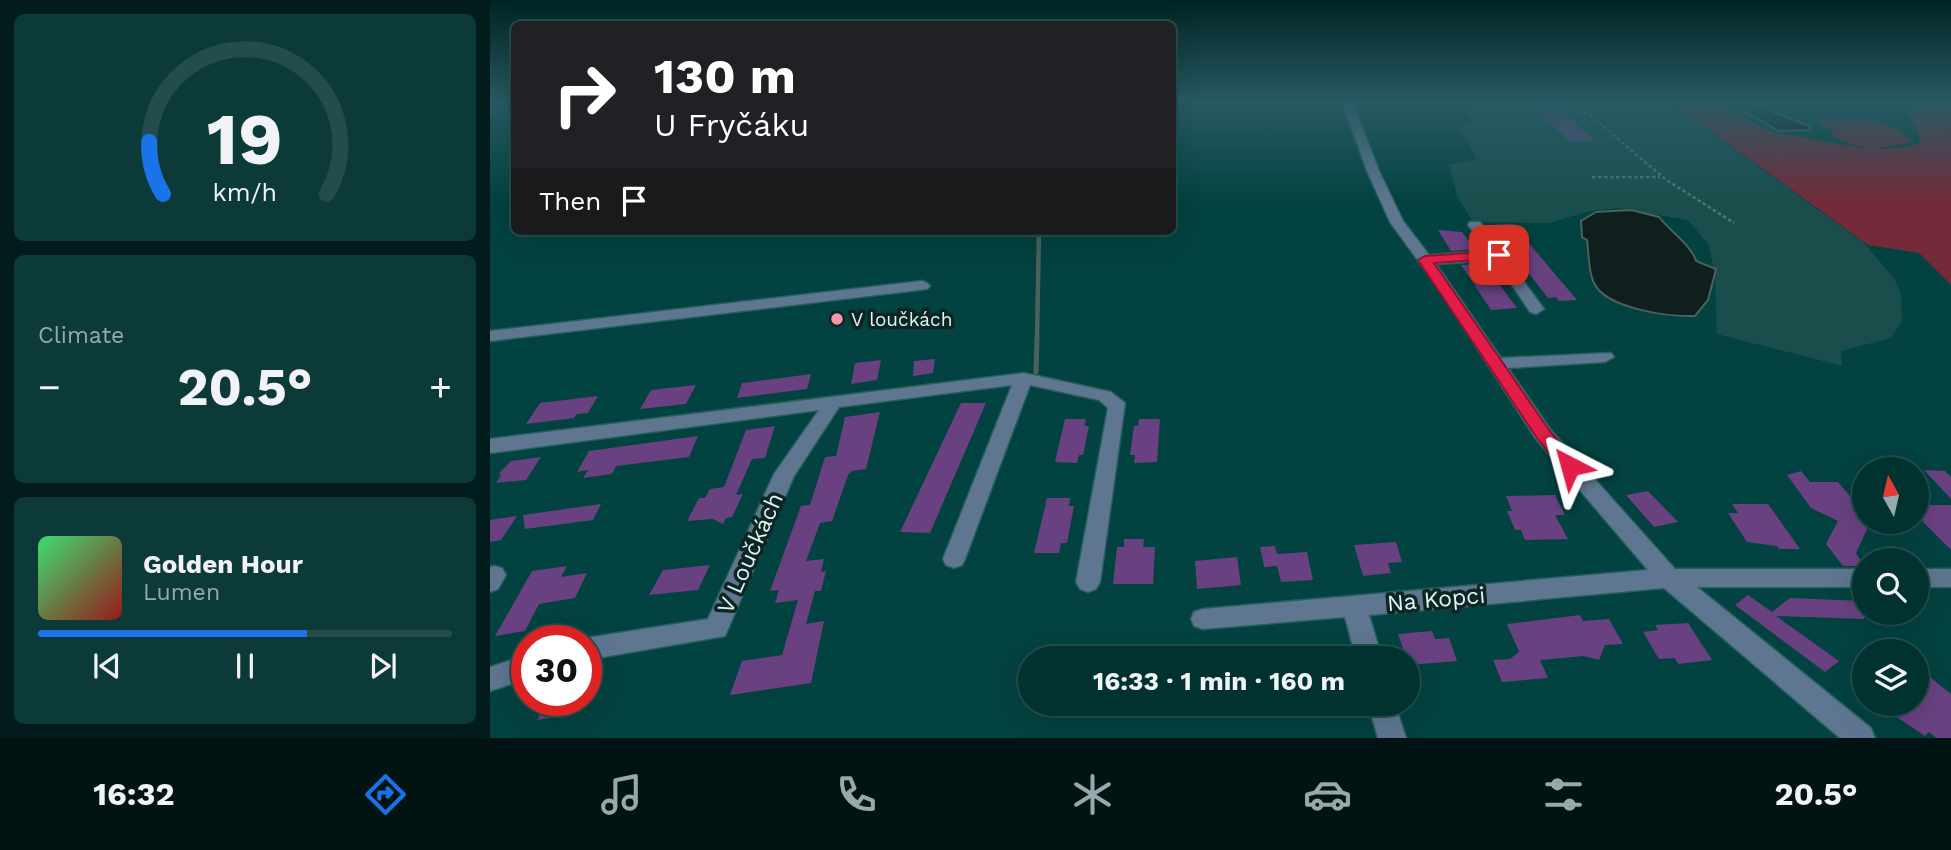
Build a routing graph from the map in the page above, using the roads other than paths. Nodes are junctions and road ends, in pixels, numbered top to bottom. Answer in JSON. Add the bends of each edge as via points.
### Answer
{"nodes":[{"id":1,"x":1360,"y":135,"type":"edge"},
{"id":2,"x":1475,"y":225,"type":"dead end"},
{"id":3,"x":1499,"y":255,"type":"junction"},
{"id":4,"x":1425,"y":260,"type":"junction"},
{"id":5,"x":922,"y":286,"type":"dead end"},
{"id":6,"x":1536,"y":309,"type":"dead end"},
{"id":7,"x":490,"y":336,"type":"edge"},
{"id":8,"x":1605,"y":357,"type":"dead end"},
{"id":9,"x":1497,"y":363,"type":"junction"},
{"id":10,"x":1024,"y":378,"type":"junction"},
{"id":11,"x":833,"y":403,"type":"junction"},
{"id":12,"x":490,"y":446,"type":"edge"},
{"id":13,"x":954,"y":559,"type":"dead end"},
{"id":14,"x":1669,"y":578,"type":"junction"},
{"id":15,"x":1852,"y":578,"type":"edge"},
{"id":16,"x":1929,"y":578,"type":"edge"},
{"id":17,"x":1951,"y":578,"type":"edge"},
{"id":18,"x":1088,"y":582,"type":"dead end"},
{"id":19,"x":1354,"y":606,"type":"junction"},
{"id":20,"x":1203,"y":619,"type":"dead end"},
{"id":21,"x":602,"y":646,"type":"edge"},
{"id":22,"x":1366,"y":646,"type":"edge"},
{"id":23,"x":511,"y":672,"type":"edge"},
{"id":24,"x":490,"y":679,"type":"edge"},
{"id":25,"x":1386,"y":716,"type":"edge"},
{"id":26,"x":1392,"y":738,"type":"edge"},
{"id":27,"x":1861,"y":738,"type":"edge"}],
"edges":[{"from":1,"to":4,"type":"street","via":[[1397,222]]},
{"from":2,"to":3,"type":"street"},
{"from":3,"to":4,"type":"street"},
{"from":3,"to":6,"type":"street"},
{"from":4,"to":9,"type":"street"},
{"from":5,"to":7,"type":"street"},
{"from":8,"to":9,"type":"street"},
{"from":9,"to":14,"type":"street","via":[[1543,434]]},
{"from":10,"to":11,"type":"street"},
{"from":10,"to":13,"type":"street"},
{"from":10,"to":18,"type":"street","via":[[1105,396],[1116,403]]},
{"from":11,"to":12,"type":"street"},
{"from":11,"to":21,"type":"street","name":"V Loučkách","via":[[784,474],[716,628]]},
{"from":14,"to":15,"type":"street","name":"Na Kopci"},
{"from":14,"to":19,"type":"street","name":"Na Kopci"},
{"from":14,"to":27,"type":"street"},
{"from":16,"to":17,"type":"street"},
{"from":19,"to":20,"type":"street","name":"Na Kopci"},
{"from":19,"to":22,"type":"street"},
{"from":23,"to":24,"type":"street"},
{"from":25,"to":26,"type":"street"}]}
